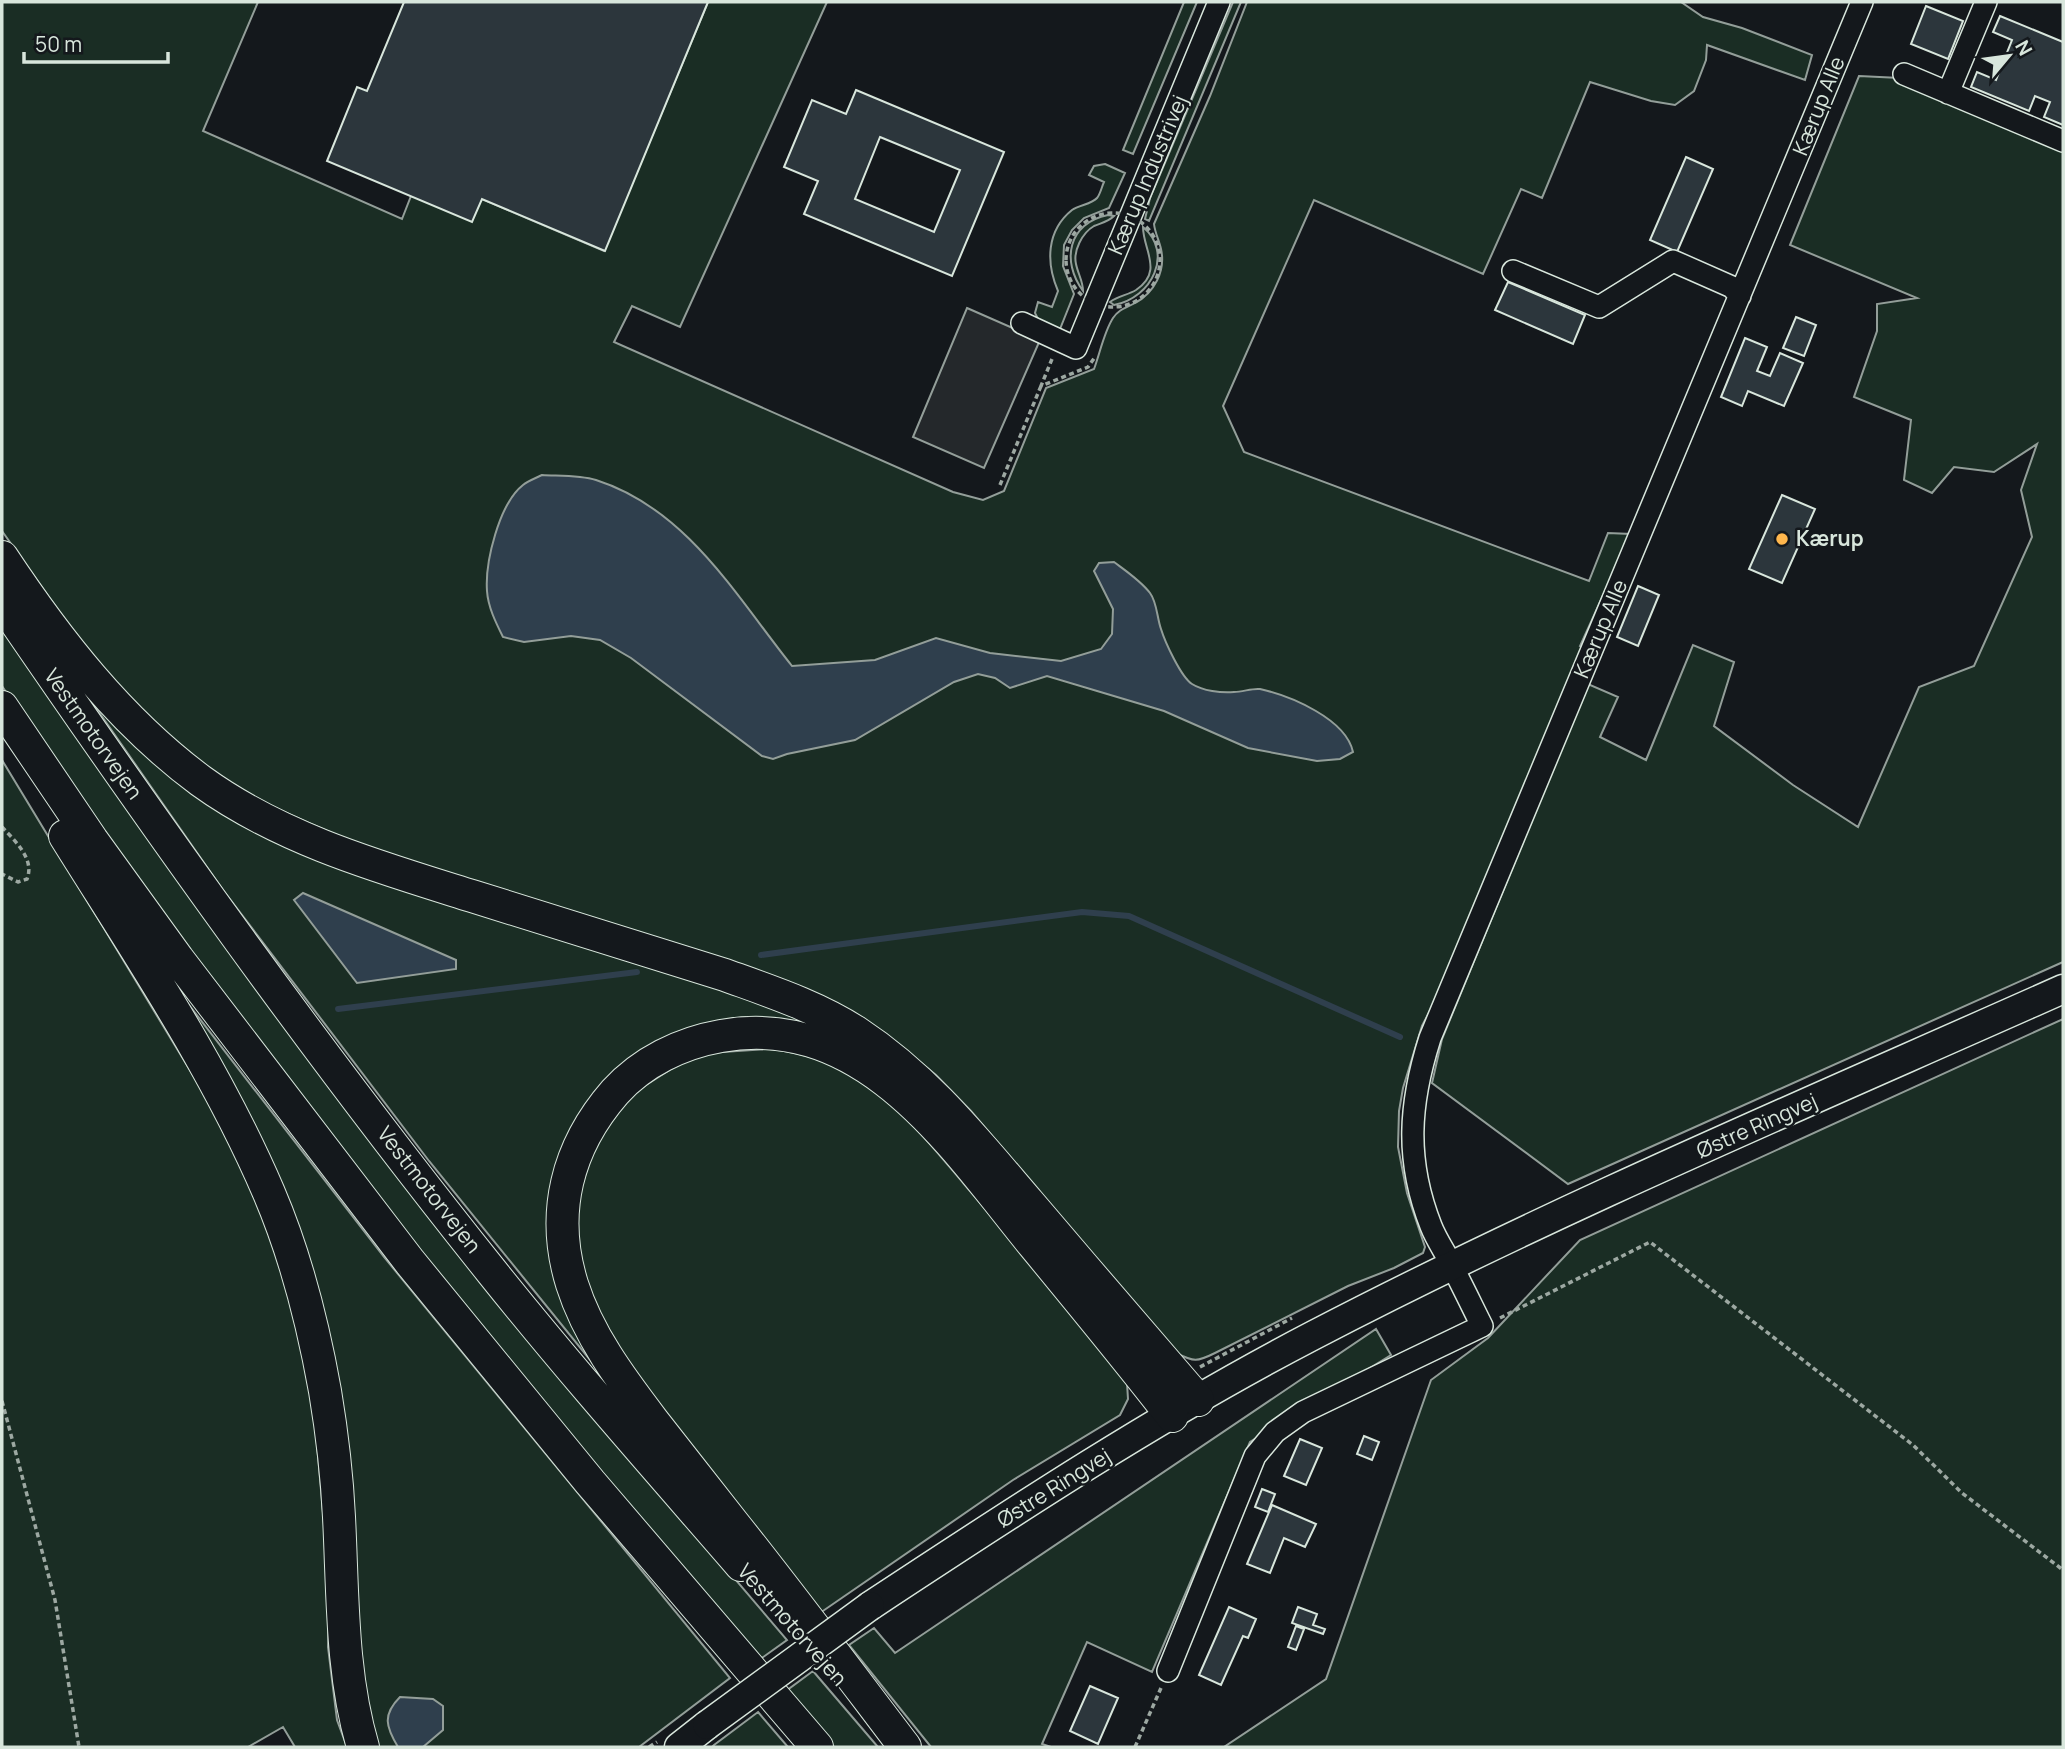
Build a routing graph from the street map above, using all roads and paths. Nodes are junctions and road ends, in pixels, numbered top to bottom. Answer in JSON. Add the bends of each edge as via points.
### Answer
{"nodes":[{"id":1,"x":1219,"y":2,"type":"edge"},
{"id":2,"x":1862,"y":2,"type":"edge"},
{"id":3,"x":1986,"y":2,"type":"edge"},
{"id":4,"x":1904,"y":74,"type":"dead end"},
{"id":5,"x":1948,"y":93,"type":"junction"},
{"id":6,"x":2063,"y":141,"type":"edge"},
{"id":7,"x":1513,"y":271,"type":"dead end"},
{"id":8,"x":1740,"y":296,"type":"junction"},
{"id":9,"x":1022,"y":323,"type":"dead end"},
{"id":10,"x":1041,"y":386,"type":"dead end"},
{"id":11,"x":1000,"y":485,"type":"dead end"},
{"id":12,"x":2,"y":557,"type":"edge"},
{"id":13,"x":2,"y":602,"type":"edge"},
{"id":14,"x":2,"y":707,"type":"edge"},
{"id":15,"x":2,"y":734,"type":"edge"},
{"id":16,"x":2,"y":827,"type":"edge"},
{"id":17,"x":2,"y":874,"type":"edge"},
{"id":18,"x":2063,"y":989,"type":"edge"},
{"id":19,"x":1452,"y":1264,"type":"junction"},
{"id":20,"x":1482,"y":1326,"type":"junction"},
{"id":21,"x":1199,"y":1400,"type":"junction"},
{"id":22,"x":2,"y":1402,"type":"edge"},
{"id":23,"x":1172,"y":1416,"type":"junction"},
{"id":24,"x":2063,"y":1570,"type":"edge"},
{"id":25,"x":1168,"y":1671,"type":"joint"},
{"id":26,"x":79,"y":1747,"type":"edge"},
{"id":27,"x":363,"y":1747,"type":"edge"},
{"id":28,"x":679,"y":1747,"type":"edge"},
{"id":29,"x":817,"y":1747,"type":"edge"},
{"id":30,"x":896,"y":1747,"type":"edge"},
{"id":31,"x":905,"y":1747,"type":"edge"},
{"id":32,"x":1135,"y":1747,"type":"edge"}],
"edges":[{"from":1,"to":9,"type":"street","name":"Kærup Industrivej","via":[[1076,348]]},
{"from":2,"to":8,"type":"street","name":"Kærup Alle"},
{"from":3,"to":5,"type":"street"},
{"from":4,"to":5,"type":"street"},
{"from":5,"to":6,"type":"street"},
{"from":7,"to":8,"type":"street","via":[[1599,307],[1673,261],[1732,286]]},
{"from":8,"to":19,"type":"street","name":"Kærup Alle","via":[[1420,1069],[1413,1102],[1415,1167],[1432,1228]]},
{"from":10,"to":11,"type":"path"},
{"from":12,"to":21,"type":"highway","via":[[93,681],[124,714],[171,757],[249,811],[359,861],[747,983],[812,1008],[877,1046],[939,1098]]},
{"from":13,"to":30,"type":"highway","name":"Vestmotorvejen","via":[[278,992],[492,1272]]},
{"from":14,"to":29,"type":"highway","via":[[170,948],[410,1262],[590,1482]]},
{"from":15,"to":27,"type":"highway","via":[[207,1066],[240,1128],[286,1239],[315,1339],[328,1415],[337,1488],[346,1665]]},
{"from":16,"to":17,"type":"path","via":[[31,870],[27,879],[18,882]]},
{"from":18,"to":19,"type":"main road","name":"Østre Ringvej"},
{"from":19,"to":20,"type":"street"},
{"from":19,"to":21,"type":"main road","name":"Østre Ringvej"},
{"from":20,"to":24,"type":"path","via":[[1650,1242],[1913,1445],[1962,1493]]},
{"from":20,"to":25,"type":"street","via":[[1303,1412],[1275,1432],[1255,1456]]},
{"from":21,"to":23,"type":"main road","name":"Østre Ringvej"},
{"from":22,"to":26,"type":"path","via":[[55,1600]]},
{"from":23,"to":28,"type":"main road","name":"Østre Ringvej","bridge":true,"via":[[1025,1504],[870,1606]]},
{"from":23,"to":31,"type":"highway","via":[[945,1136],[890,1083],[845,1054],[766,1032],[708,1038],[647,1064],[601,1109],[573,1161],[562,1214],[571,1281],[590,1328],[630,1390]]},
{"from":25,"to":32,"type":"path"}]}
